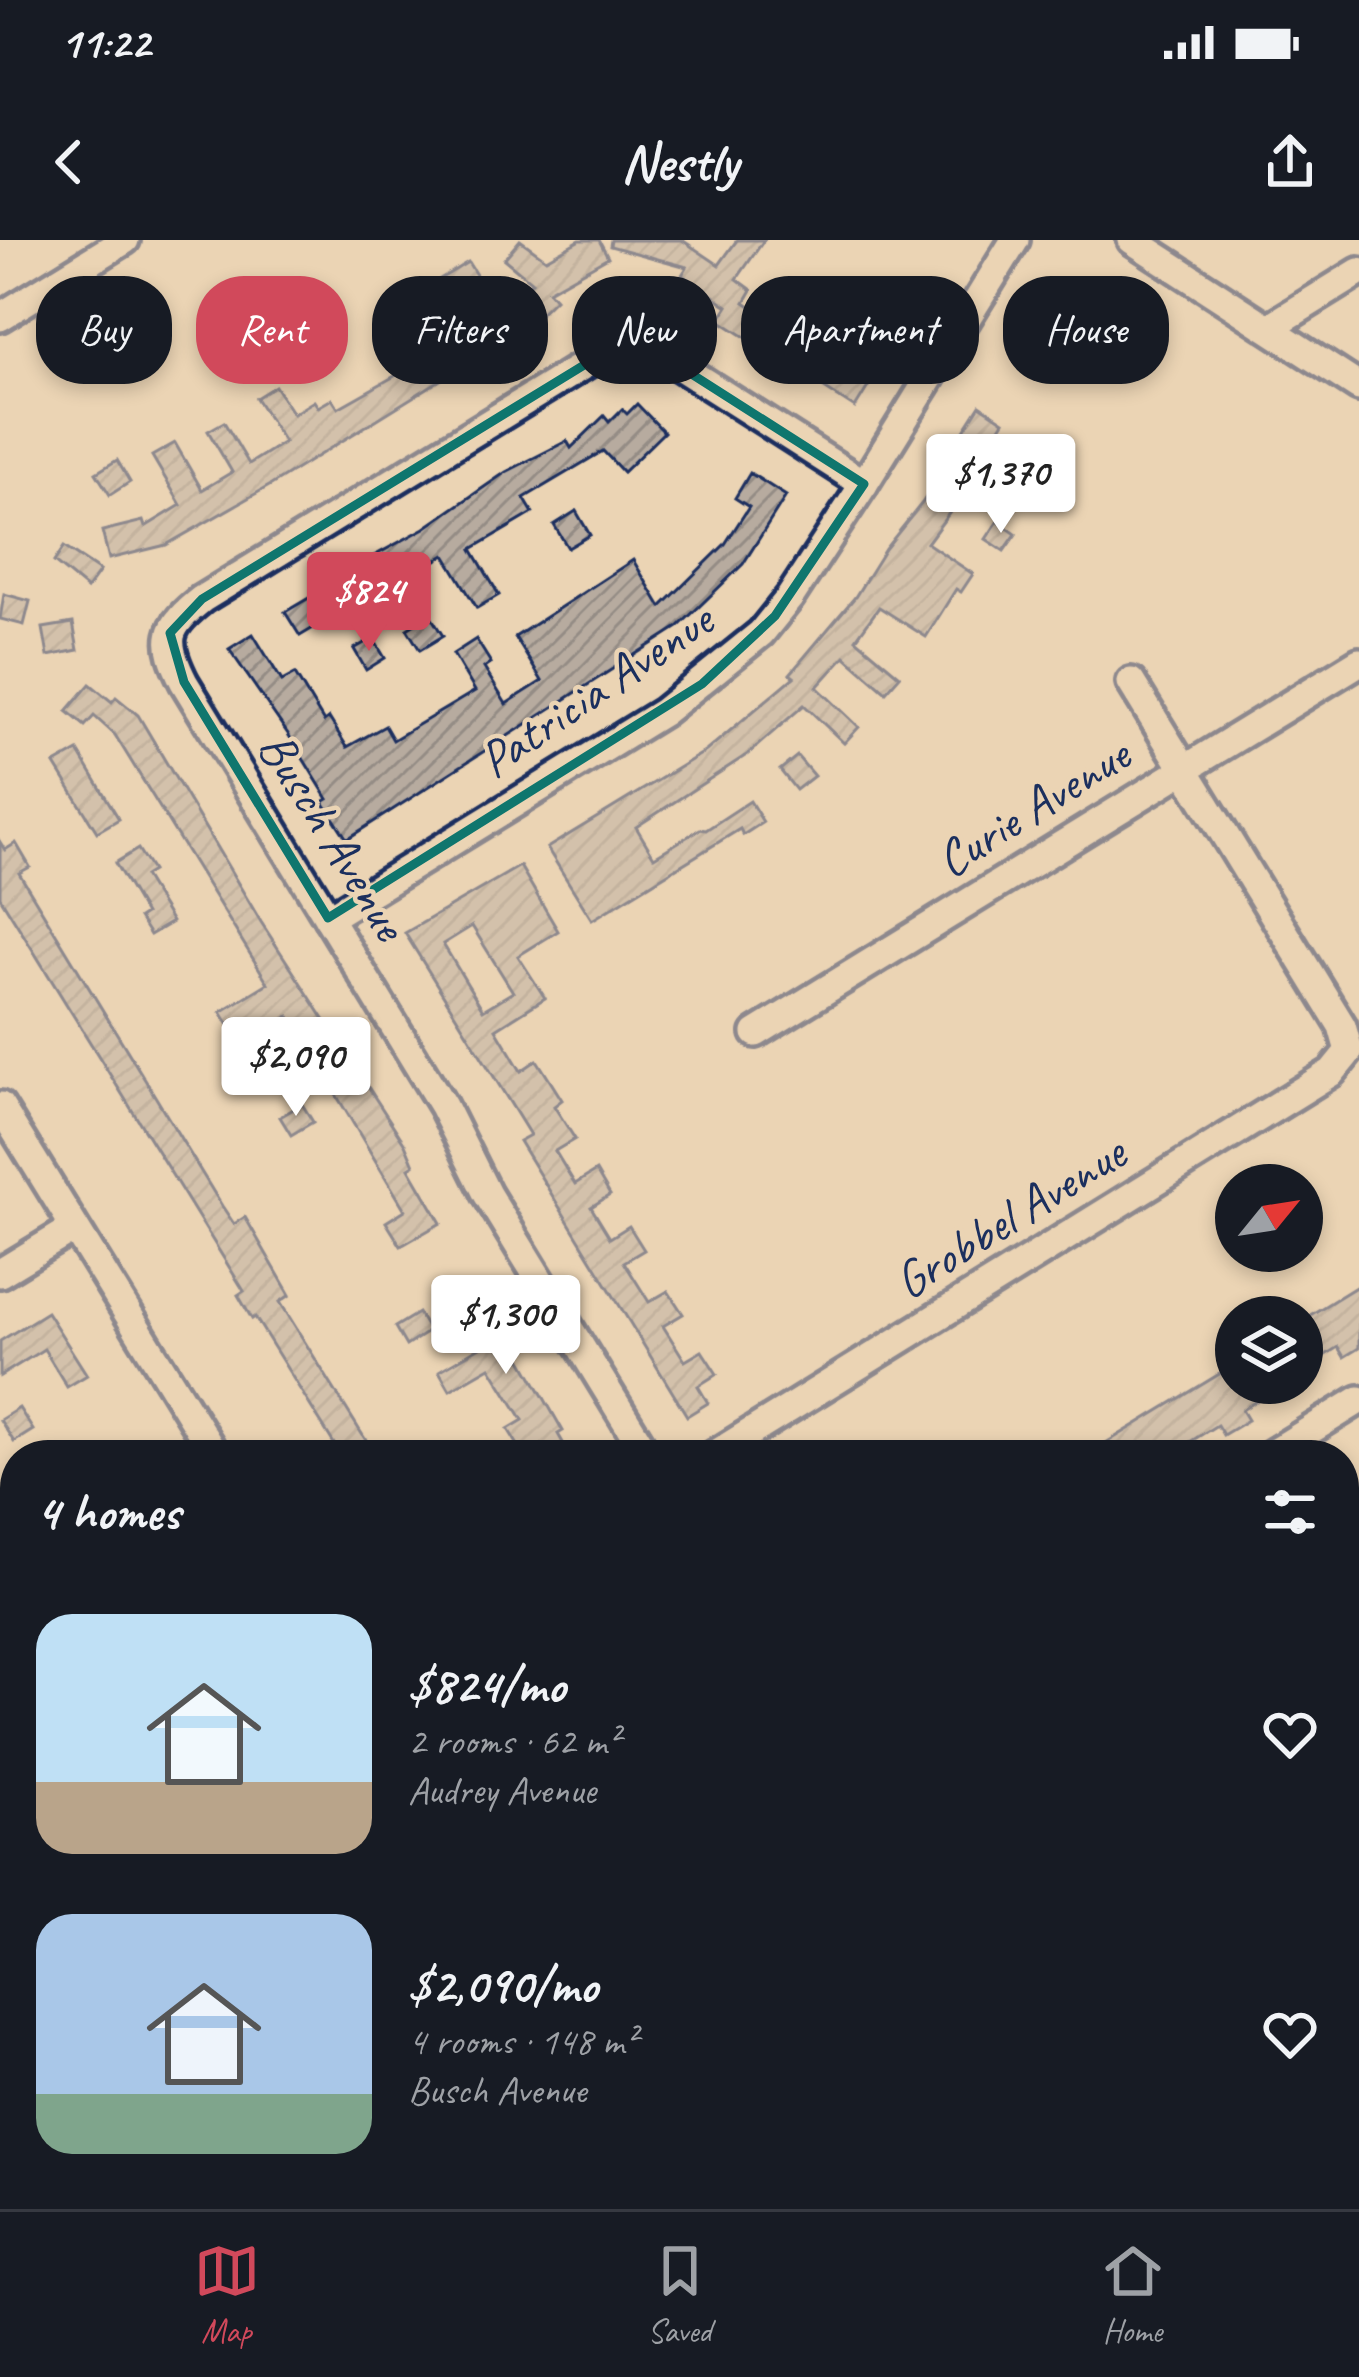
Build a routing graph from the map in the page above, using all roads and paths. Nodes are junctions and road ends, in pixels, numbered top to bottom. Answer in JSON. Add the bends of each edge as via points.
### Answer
{"nodes":[{"id":1,"x":125,"y":240,"type":"edge"},
{"id":2,"x":1015,"y":240,"type":"edge"},
{"id":3,"x":1132,"y":240,"type":"edge"},
{"id":4,"x":1359,"y":272,"type":"edge"},
{"id":5,"x":0,"y":317,"type":"edge"},
{"id":6,"x":1270,"y":327,"type":"junction"},
{"id":7,"x":1359,"y":387,"type":"edge"},
{"id":8,"x":864,"y":484,"type":"junction"},
{"id":9,"x":1359,"y":662,"type":"edge"},
{"id":10,"x":1131,"y":682,"type":"dead end"},
{"id":11,"x":1184,"y":768,"type":"junction"},
{"id":12,"x":328,"y":918,"type":"junction"},
{"id":13,"x":756,"y":1033,"type":"dead end"},
{"id":14,"x":0,"y":1106,"type":"edge"},
{"id":15,"x":74,"y":1228,"type":"junction"},
{"id":16,"x":0,"y":1273,"type":"edge"},
{"id":17,"x":1359,"y":1400,"type":"edge"},
{"id":18,"x":206,"y":1440,"type":"edge"},
{"id":19,"x":638,"y":1440,"type":"edge"},
{"id":20,"x":738,"y":1440,"type":"edge"},
{"id":21,"x":1294,"y":1440,"type":"edge"}],
"edges":[{"from":1,"to":5,"type":"street"},
{"from":2,"to":8,"type":"street","name":"Patricia Avenue"},
{"from":3,"to":6,"type":"street"},
{"from":4,"to":6,"type":"street"},
{"from":6,"to":7,"type":"street"},
{"from":8,"to":12,"type":"street","name":"Patricia Avenue","via":[[775,616],[702,684]]},
{"from":8,"to":12,"type":"street","name":"Busch Avenue","via":[[657,352],[633,346],[586,362],[202,598],[178,618],[170,654]]},
{"from":9,"to":11,"type":"street","name":"Curie Avenue"},
{"from":10,"to":11,"type":"street"},
{"from":11,"to":13,"type":"street","name":"Curie Avenue"},
{"from":11,"to":20,"type":"street","name":"Grobbel Avenue","via":[[1342,1025],[1349,1051],[1332,1072]]},
{"from":12,"to":19,"type":"street","name":"Busch Avenue"},
{"from":14,"to":15,"type":"street"},
{"from":15,"to":16,"type":"street"},
{"from":15,"to":18,"type":"street"},
{"from":17,"to":21,"type":"street"}]}
